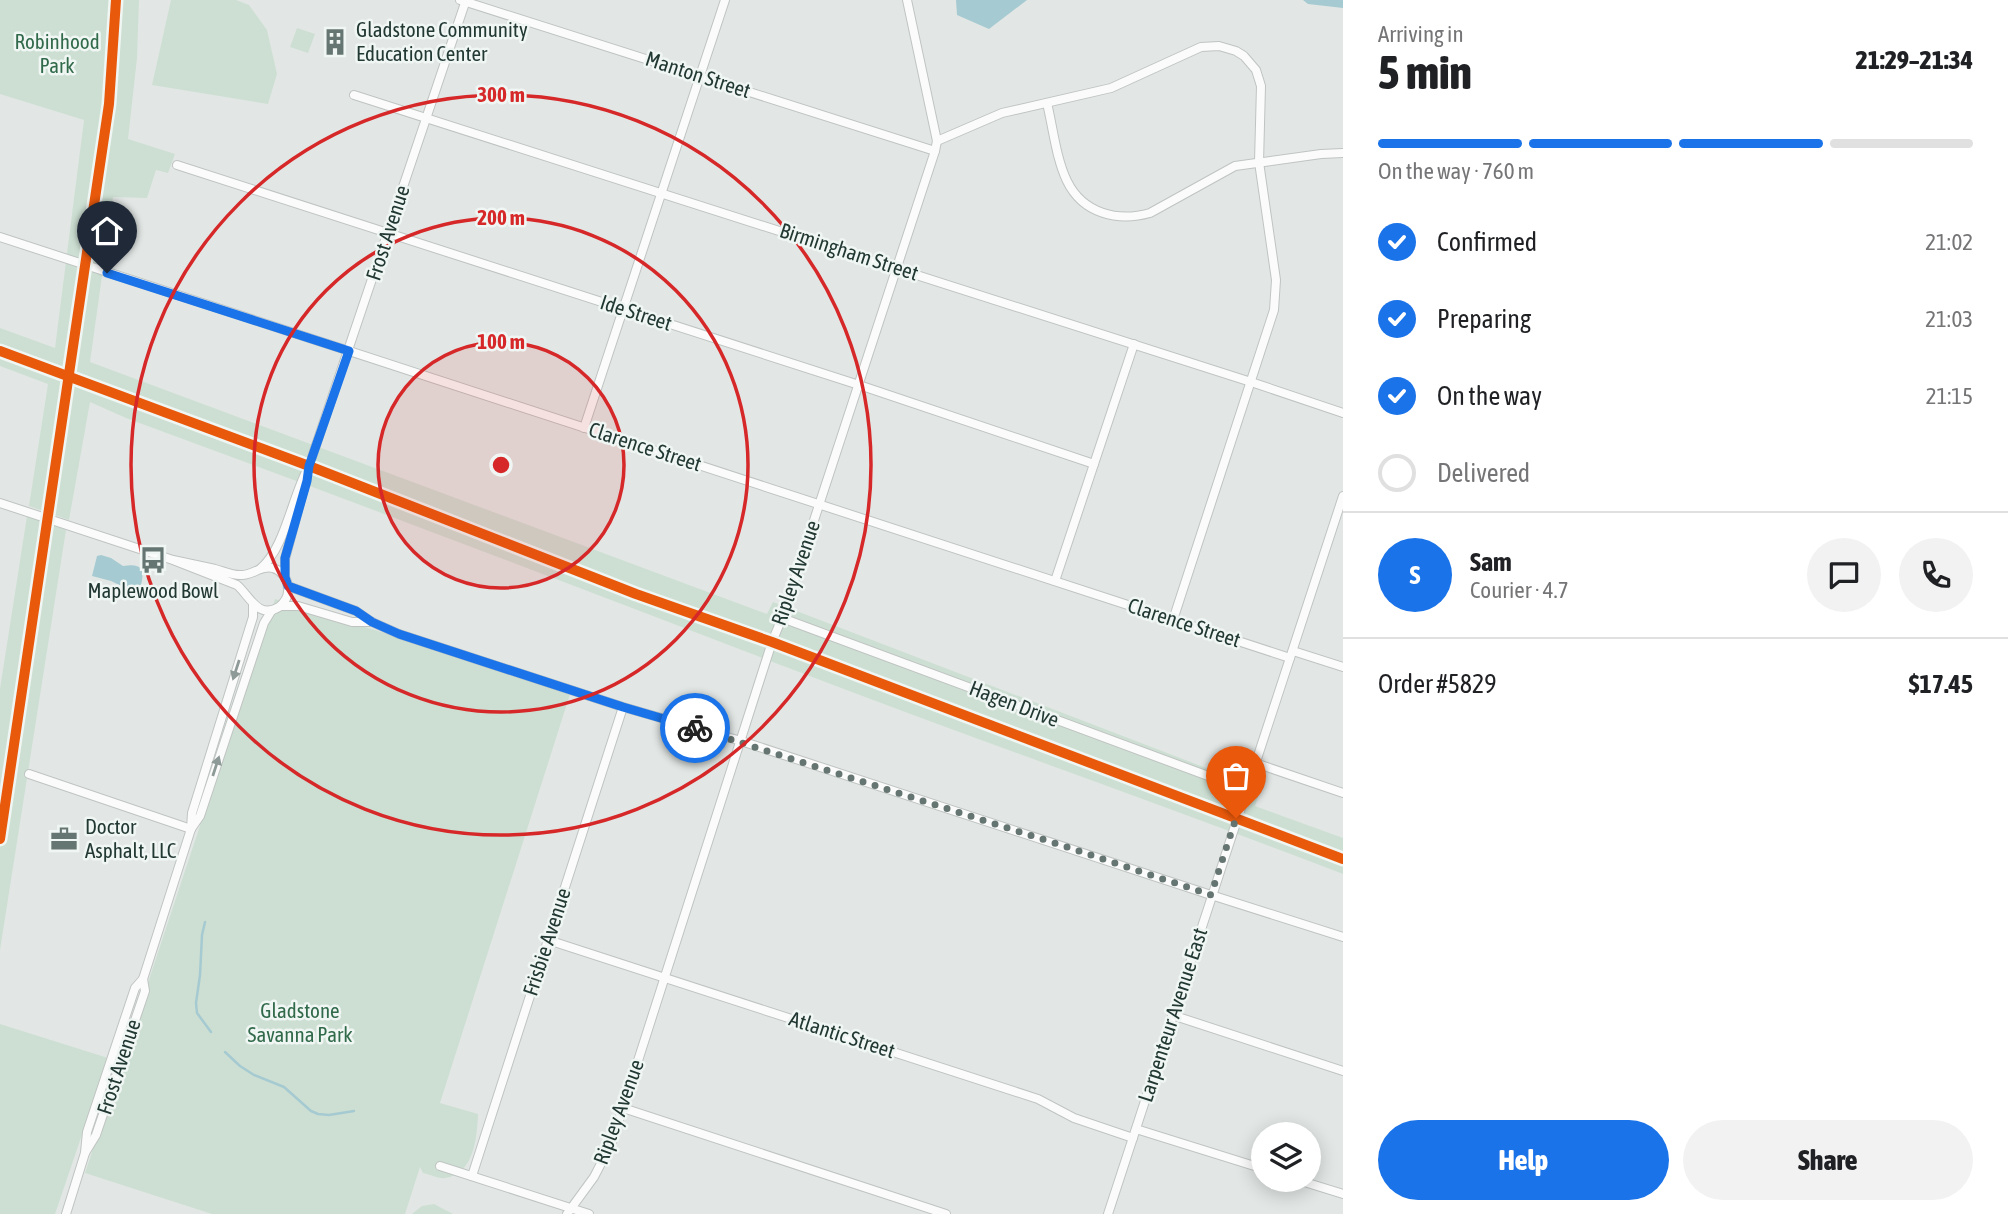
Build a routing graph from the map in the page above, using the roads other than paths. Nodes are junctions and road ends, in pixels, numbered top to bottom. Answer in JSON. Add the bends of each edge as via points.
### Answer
{"nodes":[{"id":1,"x":726,"y":0,"type":"edge"},
{"id":2,"x":907,"y":0,"type":"edge"},
{"id":3,"x":464,"y":1,"type":"edge"},
{"id":4,"x":701,"y":76,"type":"junction"},
{"id":5,"x":354,"y":95,"type":"dead end"},
{"id":6,"x":1047,"y":103,"type":"junction"},
{"id":7,"x":426,"y":118,"type":"junction"},
{"id":8,"x":937,"y":141,"type":"junction"},
{"id":9,"x":935,"y":151,"type":"junction"},
{"id":10,"x":1343,"y":153,"type":"edge"},
{"id":11,"x":1259,"y":162,"type":"junction"},
{"id":12,"x":177,"y":164,"type":"dead end"},
{"id":13,"x":662,"y":192,"type":"junction"},
{"id":14,"x":388,"y":233,"type":"junction"},
{"id":15,"x":0,"y":237,"type":"edge"},
{"id":16,"x":898,"y":268,"type":"junction"},
{"id":17,"x":623,"y":309,"type":"junction"},
{"id":18,"x":1134,"y":344,"type":"junction"},
{"id":19,"x":349,"y":351,"type":"junction"},
{"id":20,"x":1251,"y":382,"type":"junction"},
{"id":21,"x":859,"y":385,"type":"junction"},
{"id":22,"x":1343,"y":413,"type":"edge"},
{"id":23,"x":584,"y":428,"type":"junction"},
{"id":24,"x":1094,"y":464,"type":"junction"},
{"id":25,"x":309,"y":466,"type":"junction"},
{"id":26,"x":1343,"y":496,"type":"edge"},
{"id":27,"x":0,"y":503,"type":"edge"},
{"id":28,"x":820,"y":505,"type":"junction"},
{"id":29,"x":173,"y":560,"type":"junction"},
{"id":30,"x":257,"y":570,"type":"junction"},
{"id":31,"x":285,"y":577,"type":"junction"},
{"id":32,"x":1055,"y":581,"type":"junction"},
{"id":33,"x":288,"y":586,"type":"junction"},
{"id":34,"x":247,"y":595,"type":"junction"},
{"id":35,"x":253,"y":605,"type":"junction"},
{"id":36,"x":276,"y":608,"type":"junction"},
{"id":37,"x":782,"y":618,"type":"junction"},
{"id":38,"x":1173,"y":620,"type":"junction"},
{"id":39,"x":372,"y":622,"type":"junction"},
{"id":40,"x":1292,"y":654,"type":"junction"},
{"id":41,"x":1343,"y":667,"type":"edge"},
{"id":42,"x":623,"y":707,"type":"junction"},
{"id":43,"x":741,"y":741,"type":"junction"},
{"id":44,"x":1255,"y":763,"type":"junction"},
{"id":45,"x":29,"y":774,"type":"dead end"},
{"id":46,"x":1246,"y":790,"type":"junction"},
{"id":47,"x":1343,"y":793,"type":"edge"},
{"id":48,"x":191,"y":829,"type":"junction"},
{"id":49,"x":1211,"y":895,"type":"junction"},
{"id":50,"x":1343,"y":937,"type":"edge"},
{"id":51,"x":548,"y":940,"type":"junction"},
{"id":52,"x":665,"y":978,"type":"junction"},
{"id":53,"x":1172,"y":1015,"type":"junction"},
{"id":54,"x":1343,"y":1071,"type":"edge"},
{"id":55,"x":623,"y":1108,"type":"junction"},
{"id":56,"x":1136,"y":1129,"type":"junction"},
{"id":57,"x":1133,"y":1138,"type":"junction"},
{"id":58,"x":1251,"y":1165,"type":"edge"},
{"id":59,"x":440,"y":1166,"type":"dead end"},
{"id":60,"x":472,"y":1177,"type":"junction"},
{"id":61,"x":1321,"y":1187,"type":"edge"},
{"id":62,"x":1343,"y":1194,"type":"edge"},
{"id":63,"x":569,"y":1211,"type":"edge"},
{"id":64,"x":66,"y":1214,"type":"edge"},
{"id":65,"x":589,"y":1214,"type":"edge"},
{"id":66,"x":946,"y":1214,"type":"edge"},
{"id":67,"x":1108,"y":1214,"type":"edge"}],
"edges":[{"from":1,"to":4,"type":"street"},
{"from":2,"to":8,"type":"street","name":"Ripley Avenue"},
{"from":3,"to":4,"type":"street","name":"Manton Street"},
{"from":3,"to":7,"type":"street","name":"Frost Avenue"},
{"from":4,"to":9,"type":"street","name":"Manton Street"},
{"from":4,"to":13,"type":"street"},
{"from":5,"to":7,"type":"street","name":"Birmingham Street"},
{"from":6,"to":8,"type":"street","via":[[1002,113]]},
{"from":6,"to":11,"type":"street","via":[[1066,180],[1078,197],[1106,215],[1130,218],[1150,213],[1235,166]]},
{"from":6,"to":11,"type":"street","via":[[1111,88],[1201,47],[1228,48],[1250,62],[1259,78]]},
{"from":7,"to":13,"type":"street","name":"Birmingham Street"},
{"from":7,"to":14,"type":"street","name":"Frost Avenue"},
{"from":8,"to":9,"type":"street","name":"Ripley Avenue"},
{"from":9,"to":16,"type":"street","name":"Ripley Avenue"},
{"from":10,"to":11,"type":"street"},
{"from":11,"to":20,"type":"street","via":[[1276,295]]},
{"from":12,"to":14,"type":"street","name":"Ide Street"},
{"from":13,"to":16,"type":"street","name":"Birmingham Street"},
{"from":13,"to":17,"type":"street"},
{"from":14,"to":17,"type":"street","name":"Ide Street"},
{"from":14,"to":19,"type":"street","name":"Frost Avenue"},
{"from":15,"to":19,"type":"street","name":"Clarence Street"},
{"from":16,"to":18,"type":"street","name":"Birmingham Street"},
{"from":16,"to":21,"type":"street","name":"Ripley Avenue"},
{"from":17,"to":21,"type":"street","name":"Ide Street"},
{"from":17,"to":23,"type":"street"},
{"from":18,"to":20,"type":"street","name":"Birmingham Street"},
{"from":18,"to":24,"type":"street"},
{"from":19,"to":23,"type":"street","name":"Clarence Street"},
{"from":19,"to":25,"type":"street","name":"Frost Avenue"},
{"from":20,"to":22,"type":"street","name":"Birmingham Street"},
{"from":20,"to":38,"type":"street"},
{"from":21,"to":24,"type":"street","name":"Ide Street"},
{"from":21,"to":28,"type":"street","name":"Ripley Avenue"},
{"from":23,"to":28,"type":"street","name":"Clarence Street"},
{"from":24,"to":32,"type":"street"},
{"from":25,"to":30,"type":"street","name":"Frost Avenue","via":[[273,555]]},
{"from":25,"to":31,"type":"street","name":"Frost Avenue","via":[[285,558]]},
{"from":26,"to":40,"type":"street","name":"Larpenteur Avenue East"},
{"from":27,"to":29,"type":"street"},
{"from":28,"to":32,"type":"street","name":"Clarence Street"},
{"from":28,"to":37,"type":"street","name":"Ripley Avenue"},
{"from":29,"to":30,"type":"street","via":[[243,576]]},
{"from":29,"to":34,"type":"street","via":[[237,584]]},
{"from":30,"to":31,"type":"street","via":[[274,569]]},
{"from":30,"to":34,"type":"street","via":[[247,582]]},
{"from":31,"to":33,"type":"street"},
{"from":32,"to":38,"type":"street","name":"Clarence Street"},
{"from":33,"to":36,"type":"street","via":[[285,600]]},
{"from":33,"to":39,"type":"street","via":[[356,611]]},
{"from":34,"to":35,"type":"street"},
{"from":35,"to":36,"type":"street"},
{"from":35,"to":48,"type":"street","name":"Frost Avenue","one_way":true},
{"from":36,"to":39,"type":"street","via":[[298,606],[352,622]]},
{"from":48,"to":36,"type":"street","name":"Frost Avenue","one_way":true,"via":[[200,816],[263,626]]},
{"from":37,"to":43,"type":"street","name":"Ripley Avenue"},
{"from":37,"to":46,"type":"street","name":"Hagen Drive"},
{"from":38,"to":40,"type":"street","name":"Clarence Street"},
{"from":39,"to":42,"type":"street"},
{"from":40,"to":41,"type":"street","name":"Clarence Street"},
{"from":40,"to":44,"type":"street","name":"Larpenteur Avenue East"},
{"from":42,"to":43,"type":"street"},
{"from":42,"to":51,"type":"street","name":"Frisbie Avenue"},
{"from":43,"to":49,"type":"street"},
{"from":43,"to":52,"type":"street","name":"Ripley Avenue"},
{"from":44,"to":46,"type":"street","name":"Larpenteur Avenue East"},
{"from":44,"to":47,"type":"street"},
{"from":45,"to":48,"type":"street"},
{"from":46,"to":49,"type":"street","name":"Larpenteur Avenue East"},
{"from":48,"to":64,"type":"street","name":"Frost Avenue","via":[[87,1132]]},
{"from":49,"to":50,"type":"street"},
{"from":49,"to":53,"type":"street","name":"Larpenteur Avenue East"},
{"from":51,"to":52,"type":"street","name":"Atlantic Street"},
{"from":51,"to":60,"type":"street","name":"Frisbie Avenue"},
{"from":52,"to":55,"type":"street","name":"Ripley Avenue"},
{"from":52,"to":57,"type":"street","name":"Atlantic Street","via":[[1038,1099],[1074,1118]]},
{"from":53,"to":54,"type":"street"},
{"from":53,"to":56,"type":"street","name":"Larpenteur Avenue East"},
{"from":55,"to":63,"type":"street","name":"Ripley Avenue","via":[[594,1177]]},
{"from":55,"to":66,"type":"street"},
{"from":56,"to":57,"type":"street","name":"Larpenteur Avenue East"},
{"from":56,"to":58,"type":"street"},
{"from":57,"to":67,"type":"street","name":"Larpenteur Avenue East"},
{"from":59,"to":60,"type":"street"},
{"from":60,"to":63,"type":"street"},
{"from":61,"to":62,"type":"street"},
{"from":63,"to":65,"type":"street"}]}
